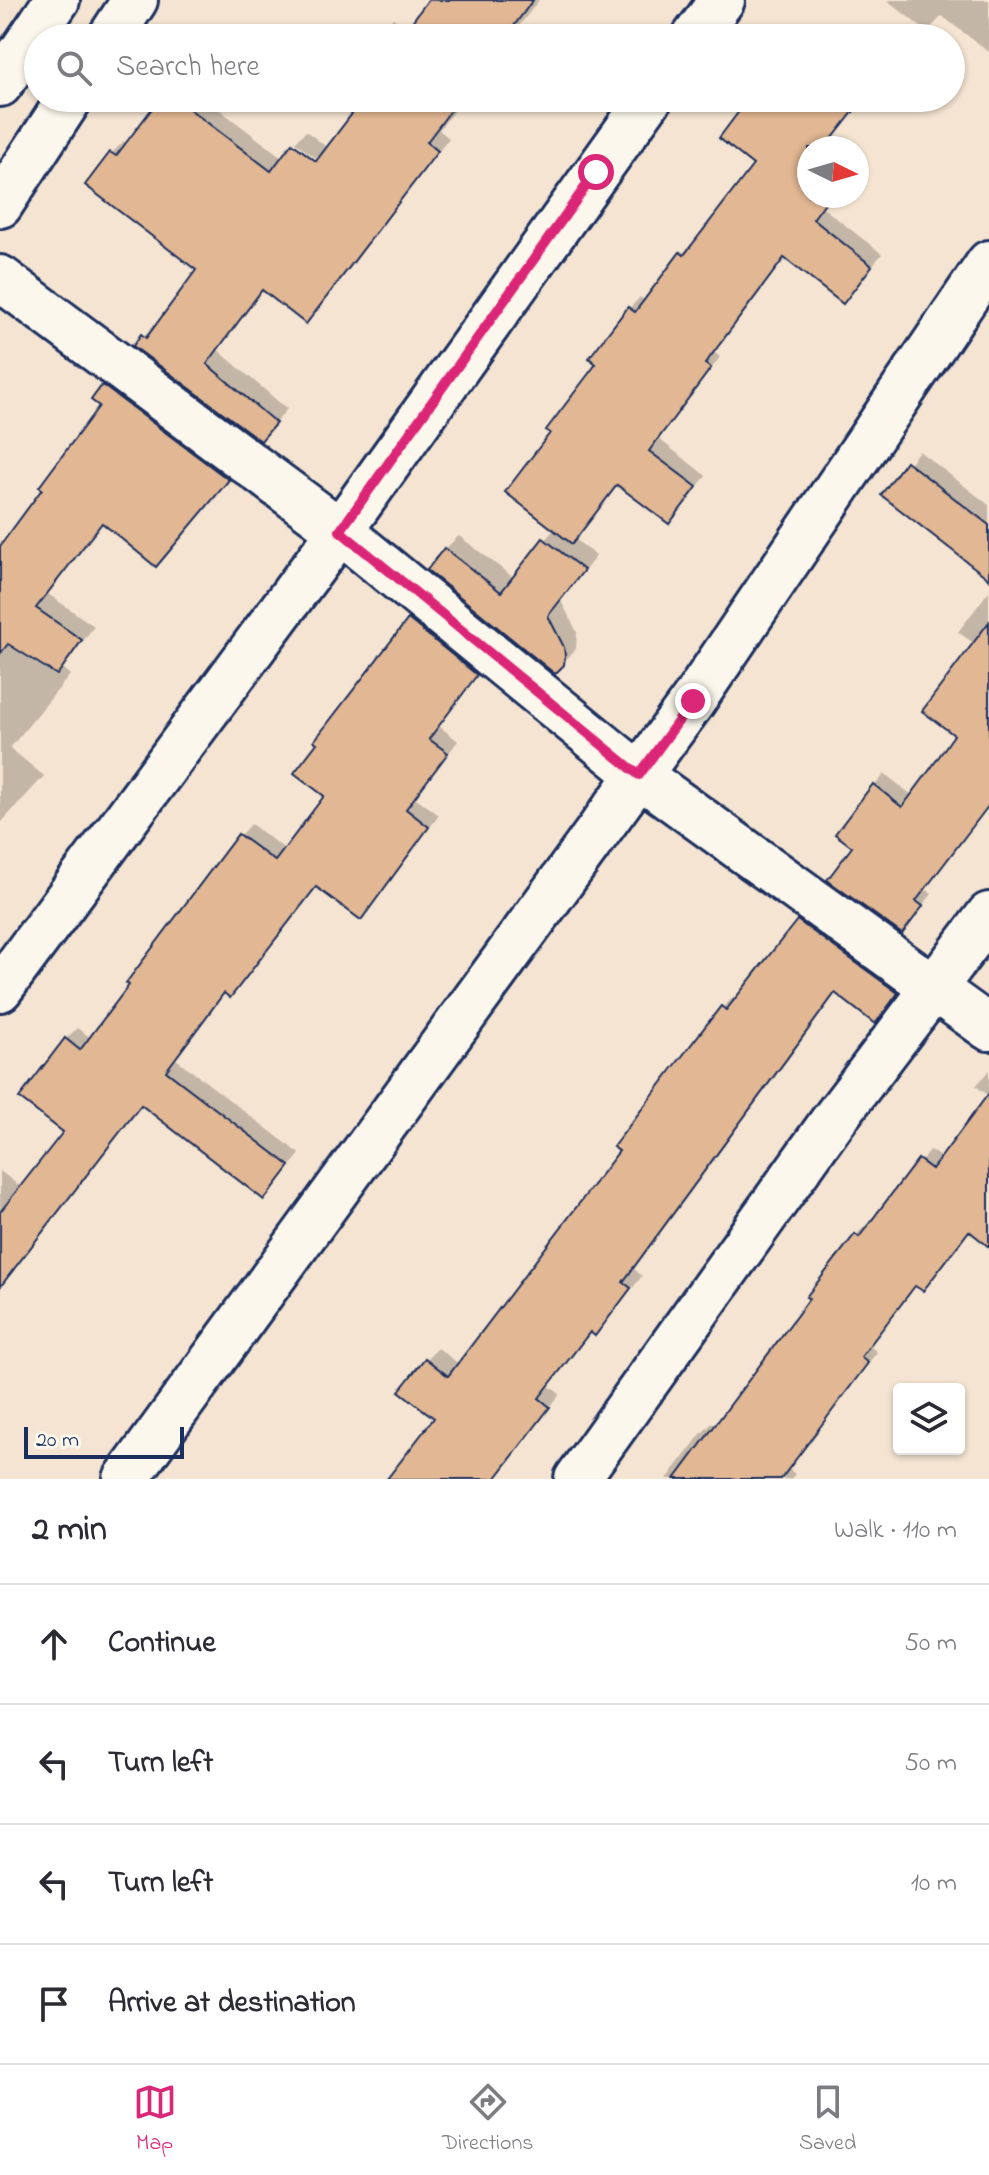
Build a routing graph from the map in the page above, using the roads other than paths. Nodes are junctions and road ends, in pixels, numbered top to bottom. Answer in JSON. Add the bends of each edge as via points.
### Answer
{"nodes":[{"id":1,"x":57,"y":0,"type":"edge"},
{"id":2,"x":135,"y":0,"type":"edge"},
{"id":3,"x":722,"y":0,"type":"edge"},
{"id":4,"x":41,"y":24,"type":"edge"},
{"id":5,"x":119,"y":24,"type":"edge"},
{"id":6,"x":704,"y":24,"type":"edge"},
{"id":7,"x":24,"y":49,"type":"edge"},
{"id":8,"x":0,"y":84,"type":"edge"},
{"id":9,"x":61,"y":112,"type":"edge"},
{"id":10,"x":640,"y":112,"type":"edge"},
{"id":11,"x":0,"y":205,"type":"edge"},
{"id":12,"x":989,"y":263,"type":"edge"},
{"id":13,"x":0,"y":278,"type":"edge"},
{"id":14,"x":340,"y":531,"type":"junction"},
{"id":15,"x":639,"y":775,"type":"junction"},
{"id":16,"x":989,"y":915,"type":"edge"},
{"id":17,"x":934,"y":988,"type":"junction"},
{"id":18,"x":0,"y":989,"type":"edge"},
{"id":19,"x":989,"y":1028,"type":"edge"},
{"id":20,"x":126,"y":1479,"type":"edge"},
{"id":21,"x":577,"y":1479,"type":"edge"}],
"edges":[{"from":1,"to":4,"type":"street"},
{"from":2,"to":5,"type":"street"},
{"from":3,"to":6,"type":"street"},
{"from":7,"to":8,"type":"street"},
{"from":9,"to":11,"type":"street"},
{"from":10,"to":14,"type":"street"},
{"from":12,"to":15,"type":"street"},
{"from":13,"to":14,"type":"street"},
{"from":14,"to":15,"type":"street"},
{"from":14,"to":18,"type":"street"},
{"from":15,"to":17,"type":"street"},
{"from":15,"to":20,"type":"street"},
{"from":16,"to":17,"type":"street"},
{"from":17,"to":19,"type":"street"},
{"from":17,"to":21,"type":"street"}]}
